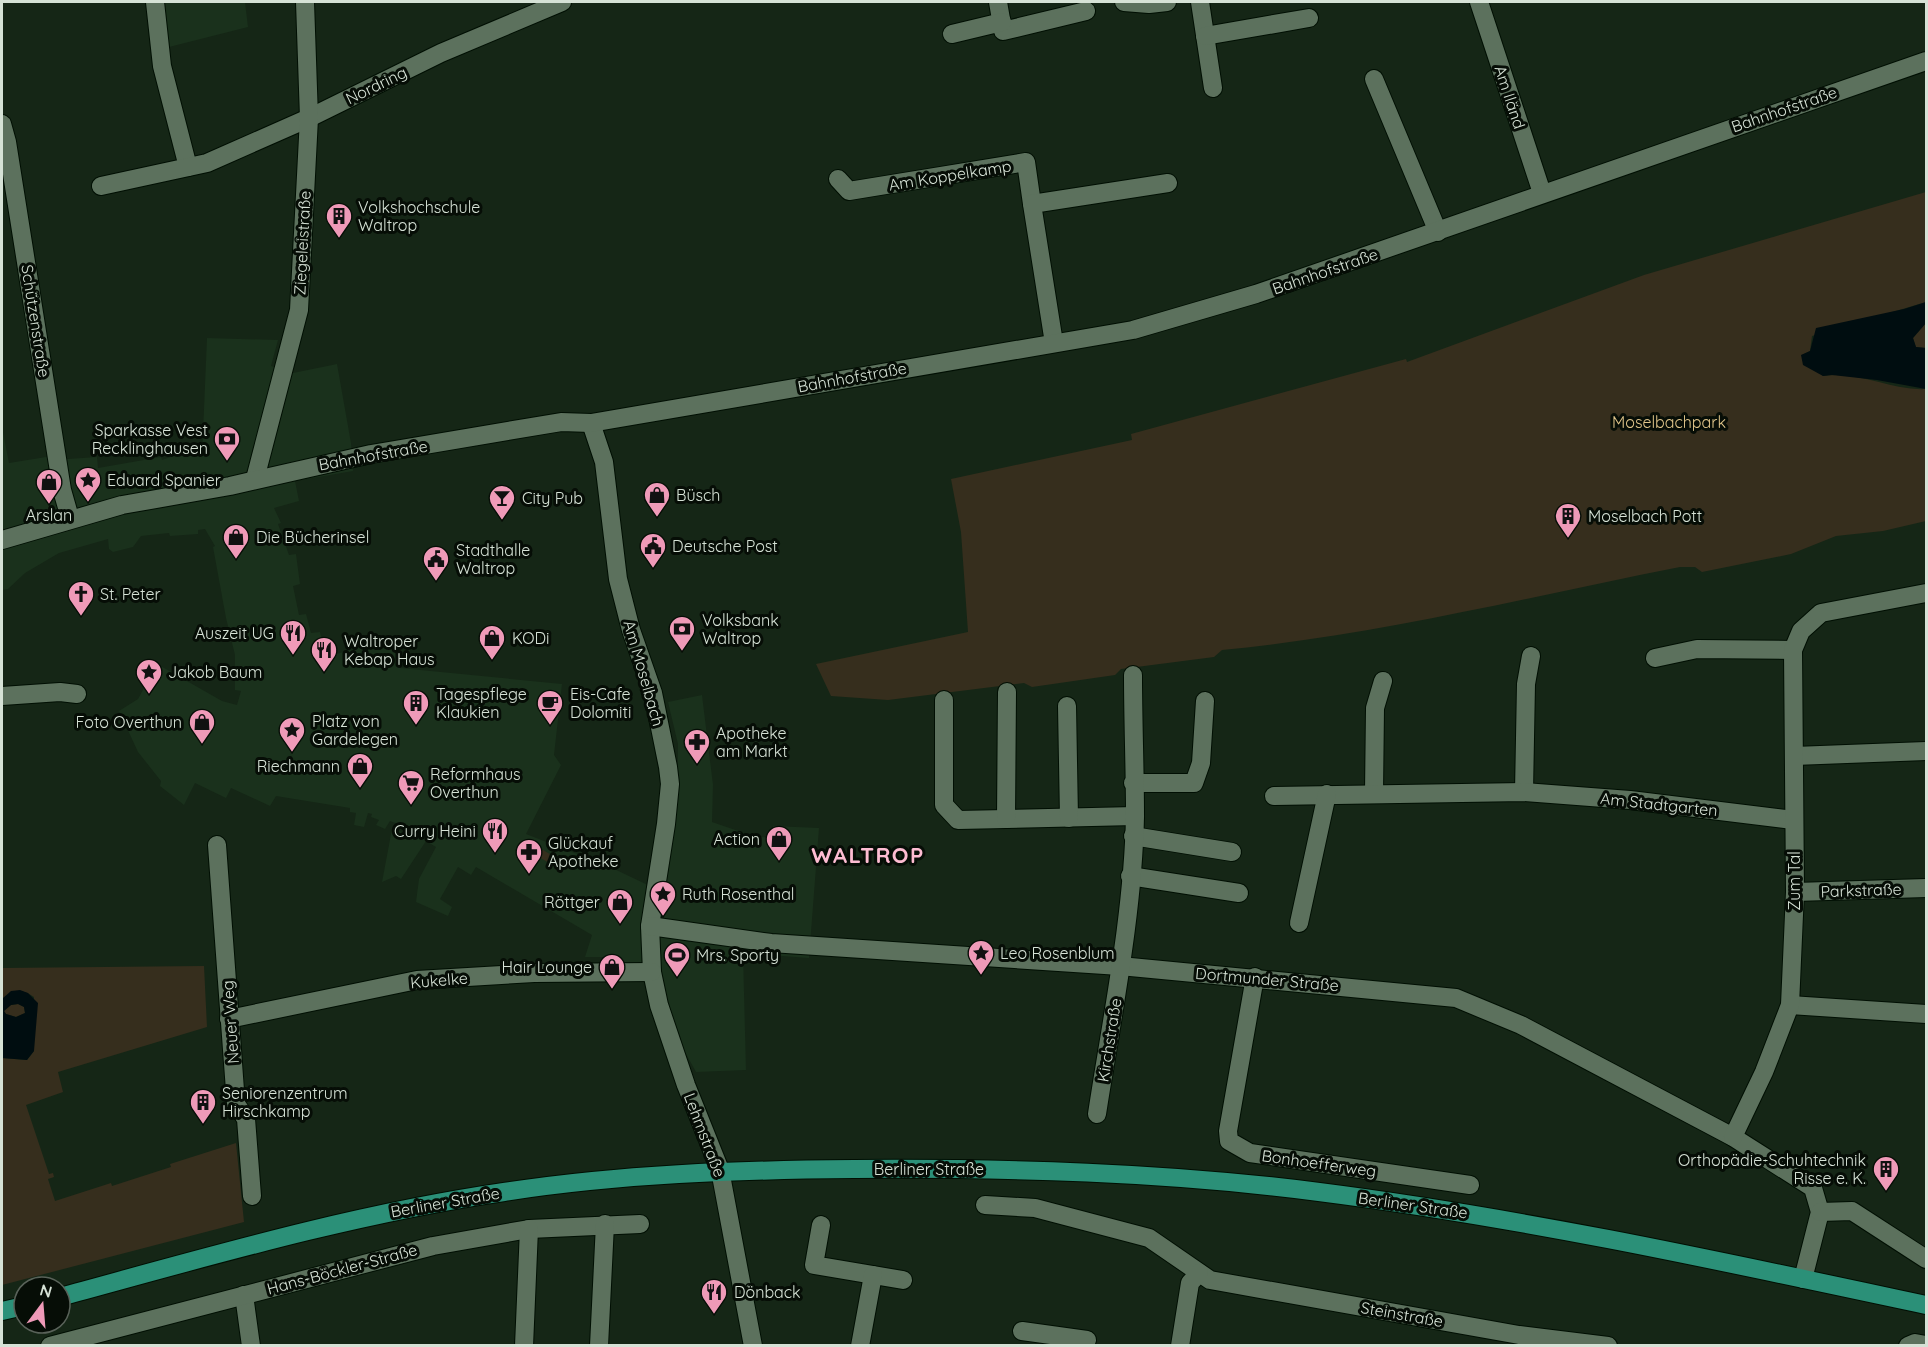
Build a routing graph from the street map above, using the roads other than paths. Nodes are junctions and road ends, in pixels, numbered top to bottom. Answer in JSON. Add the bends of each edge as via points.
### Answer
{"nodes":[{"id":1,"x":155,"y":2,"type":"edge"},
{"id":2,"x":305,"y":2,"type":"edge"},
{"id":3,"x":998,"y":2,"type":"edge"},
{"id":4,"x":1125,"y":2,"type":"edge"},
{"id":5,"x":1167,"y":2,"type":"edge"},
{"id":6,"x":1200,"y":2,"type":"edge"},
{"id":7,"x":1479,"y":2,"type":"edge"},
{"id":8,"x":554,"y":3,"type":"edge"},
{"id":9,"x":1086,"y":11,"type":"dead end"},
{"id":10,"x":1309,"y":18,"type":"dead end"},
{"id":11,"x":1002,"y":22,"type":"junction"},
{"id":12,"x":952,"y":34,"type":"dead end"},
{"id":13,"x":1205,"y":36,"type":"junction"},
{"id":14,"x":1926,"y":61,"type":"edge"},
{"id":15,"x":1374,"y":79,"type":"dead end"},
{"id":16,"x":1213,"y":88,"type":"dead end"},
{"id":17,"x":309,"y":118,"type":"junction"},
{"id":18,"x":2,"y":124,"type":"edge"},
{"id":19,"x":188,"y":167,"type":"junction"},
{"id":20,"x":838,"y":179,"type":"dead end"},
{"id":21,"x":1168,"y":183,"type":"dead end"},
{"id":22,"x":101,"y":186,"type":"dead end"},
{"id":23,"x":1542,"y":193,"type":"junction"},
{"id":24,"x":8,"y":195,"type":"edge"},
{"id":25,"x":1032,"y":204,"type":"junction"},
{"id":26,"x":1438,"y":232,"type":"junction"},
{"id":27,"x":1054,"y":343,"type":"junction"},
{"id":28,"x":591,"y":423,"type":"junction"},
{"id":29,"x":255,"y":479,"type":"junction"},
{"id":30,"x":70,"y":518,"type":"junction"},
{"id":31,"x":2,"y":540,"type":"edge"},
{"id":32,"x":1926,"y":593,"type":"edge"},
{"id":33,"x":1792,"y":650,"type":"junction"},
{"id":34,"x":1532,"y":656,"type":"dead end"},
{"id":35,"x":1655,"y":658,"type":"dead end"},
{"id":36,"x":1133,"y":675,"type":"dead end"},
{"id":37,"x":1383,"y":681,"type":"dead end"},
{"id":38,"x":1008,"y":692,"type":"dead end"},
{"id":39,"x":77,"y":694,"type":"dead end"},
{"id":40,"x":2,"y":696,"type":"edge"},
{"id":41,"x":944,"y":700,"type":"dead end"},
{"id":42,"x":1205,"y":701,"type":"dead end"},
{"id":43,"x":1067,"y":706,"type":"dead end"},
{"id":44,"x":1926,"y":751,"type":"edge"},
{"id":45,"x":1794,"y":756,"type":"junction"},
{"id":46,"x":1133,"y":783,"type":"junction"},
{"id":47,"x":1524,"y":792,"type":"junction"},
{"id":48,"x":1374,"y":793,"type":"junction"},
{"id":49,"x":1327,"y":794,"type":"junction"},
{"id":50,"x":1274,"y":796,"type":"dead end"},
{"id":51,"x":1135,"y":816,"type":"junction"},
{"id":52,"x":1069,"y":818,"type":"junction"},
{"id":53,"x":1006,"y":819,"type":"junction"},
{"id":54,"x":1793,"y":820,"type":"junction"},
{"id":55,"x":1133,"y":836,"type":"junction"},
{"id":56,"x":217,"y":845,"type":"dead end"},
{"id":57,"x":1232,"y":852,"type":"dead end"},
{"id":58,"x":1130,"y":876,"type":"junction"},
{"id":59,"x":1926,"y":888,"type":"edge"},
{"id":60,"x":1795,"y":892,"type":"junction"},
{"id":61,"x":1239,"y":893,"type":"dead end"},
{"id":62,"x":1299,"y":923,"type":"dead end"},
{"id":63,"x":650,"y":926,"type":"junction"},
{"id":64,"x":1120,"y":966,"type":"junction"},
{"id":65,"x":652,"y":972,"type":"junction"},
{"id":66,"x":1255,"y":977,"type":"junction"},
{"id":67,"x":1790,"y":1005,"type":"junction"},
{"id":68,"x":1926,"y":1014,"type":"edge"},
{"id":69,"x":230,"y":1018,"type":"junction"},
{"id":70,"x":1097,"y":1114,"type":"dead end"},
{"id":71,"x":1733,"y":1137,"type":"junction"},
{"id":72,"x":720,"y":1170,"type":"junction"},
{"id":73,"x":1470,"y":1185,"type":"dead end"},
{"id":74,"x":252,"y":1196,"type":"dead end"},
{"id":75,"x":985,"y":1205,"type":"dead end"},
{"id":76,"x":1820,"y":1212,"type":"junction"},
{"id":77,"x":605,"y":1224,"type":"junction"},
{"id":78,"x":639,"y":1224,"type":"dead end"},
{"id":79,"x":821,"y":1225,"type":"dead end"},
{"id":80,"x":529,"y":1229,"type":"junction"},
{"id":81,"x":1926,"y":1259,"type":"edge"},
{"id":82,"x":1199,"y":1273,"type":"junction"},
{"id":83,"x":873,"y":1275,"type":"junction"},
{"id":84,"x":1803,"y":1279,"type":"junction"},
{"id":85,"x":903,"y":1280,"type":"dead end"},
{"id":86,"x":72,"y":1294,"type":"edge"},
{"id":87,"x":244,"y":1296,"type":"junction"},
{"id":88,"x":1926,"y":1305,"type":"edge"},
{"id":89,"x":1022,"y":1331,"type":"dead end"},
{"id":90,"x":1088,"y":1336,"type":"edge"},
{"id":91,"x":50,"y":1346,"type":"edge"},
{"id":92,"x":251,"y":1346,"type":"edge"},
{"id":93,"x":524,"y":1346,"type":"edge"},
{"id":94,"x":599,"y":1346,"type":"edge"},
{"id":95,"x":753,"y":1346,"type":"edge"},
{"id":96,"x":860,"y":1346,"type":"edge"},
{"id":97,"x":1180,"y":1346,"type":"edge"},
{"id":98,"x":1608,"y":1346,"type":"edge"}],
"edges":[{"from":1,"to":19,"type":"street","via":[[162,66]]},
{"from":2,"to":17,"type":"street","name":"Ziegeleistraße"},
{"from":3,"to":11,"type":"street"},
{"from":4,"to":5,"type":"street"},
{"from":6,"to":13,"type":"street"},
{"from":7,"to":23,"type":"street","name":"Am Iländ"},
{"from":8,"to":17,"type":"street","name":"Nordring"},
{"from":9,"to":11,"type":"street","via":[[1003,31]]},
{"from":10,"to":13,"type":"street"},
{"from":11,"to":12,"type":"street"},
{"from":13,"to":16,"type":"street"},
{"from":14,"to":23,"type":"street","name":"Bahnhofstraße"},
{"from":15,"to":26,"type":"street"},
{"from":17,"to":19,"type":"street","name":"Nordring","via":[[207,163]]},
{"from":17,"to":29,"type":"street","name":"Ziegeleistraße","via":[[299,310]]},
{"from":18,"to":24,"type":"street","name":"Schützenstraße","via":[[7,142]]},
{"from":19,"to":22,"type":"street","name":"Nordring"},
{"from":20,"to":25,"type":"street","name":"Am Koppelkamp","via":[[849,191],[1026,162]]},
{"from":21,"to":25,"type":"street"},
{"from":23,"to":26,"type":"street","name":"Bahnhofstraße"},
{"from":24,"to":30,"type":"street","name":"Schützenstraße"},
{"from":25,"to":27,"type":"street","name":"Am Koppelkamp"},
{"from":26,"to":27,"type":"street","name":"Bahnhofstraße","via":[[1234,301],[1133,330]]},
{"from":27,"to":28,"type":"street","name":"Bahnhofstraße"},
{"from":28,"to":29,"type":"street","name":"Bahnhofstraße","via":[[561,422],[371,454]]},
{"from":28,"to":63,"type":"street","name":"Am Moselbach","via":[[604,462],[618,579],[653,693],[670,784]]},
{"from":29,"to":30,"type":"street","name":"Bahnhofstraße"},
{"from":30,"to":31,"type":"street","name":"Bahnhofstraße"},
{"from":32,"to":33,"type":"street","via":[[1821,613],[1801,631]]},
{"from":33,"to":35,"type":"street","via":[[1697,649]]},
{"from":33,"to":45,"type":"street","name":"Zum Tal"},
{"from":34,"to":47,"type":"street","via":[[1526,684]]},
{"from":36,"to":46,"type":"street"},
{"from":37,"to":48,"type":"street","via":[[1375,708]]},
{"from":38,"to":53,"type":"street"},
{"from":39,"to":40,"type":"street"},
{"from":41,"to":53,"type":"street","via":[[944,805],[958,820]]},
{"from":42,"to":46,"type":"street","via":[[1202,763],[1194,783]]},
{"from":43,"to":52,"type":"street"},
{"from":44,"to":45,"type":"street"},
{"from":45,"to":54,"type":"street","name":"Zum Tal"},
{"from":46,"to":51,"type":"street"},
{"from":47,"to":48,"type":"street","name":"Am Stadtgarten"},
{"from":47,"to":54,"type":"street","name":"Am Stadtgarten","via":[[1630,800]]},
{"from":48,"to":49,"type":"street","name":"Am Stadtgarten"},
{"from":49,"to":50,"type":"street","name":"Am Stadtgarten"},
{"from":49,"to":62,"type":"street"},
{"from":51,"to":52,"type":"street"},
{"from":51,"to":55,"type":"street"},
{"from":52,"to":53,"type":"street"},
{"from":54,"to":60,"type":"street","name":"Zum Tal"},
{"from":55,"to":57,"type":"street"},
{"from":55,"to":58,"type":"street"},
{"from":56,"to":69,"type":"street","name":"Neuer Weg"},
{"from":58,"to":61,"type":"street"},
{"from":58,"to":64,"type":"street"},
{"from":59,"to":60,"type":"street","name":"Parkstraße"},
{"from":60,"to":67,"type":"street","name":"Zum Tal"},
{"from":63,"to":64,"type":"street","name":"Dortmunder Straße","via":[[771,943]]},
{"from":63,"to":65,"type":"street","name":"Lehmstraße"},
{"from":64,"to":66,"type":"street","name":"Dortmunder Straße"},
{"from":64,"to":70,"type":"street","name":"Kirchstraße"},
{"from":65,"to":69,"type":"street","name":"Kukelke","via":[[534,973],[417,980]]},
{"from":65,"to":72,"type":"street","name":"Lehmstraße","via":[[686,1085]]},
{"from":66,"to":71,"type":"street","name":"Dortmunder Straße","via":[[1456,998],[1521,1025]]},
{"from":66,"to":73,"type":"street","name":"Bonhoefferweg","via":[[1229,1141],[1250,1153]]},
{"from":67,"to":68,"type":"street"},
{"from":67,"to":71,"type":"street","name":"Zum Tal"},
{"from":69,"to":74,"type":"street","name":"Neuer Weg","via":[[236,1104],[246,1119]]},
{"from":71,"to":76,"type":"street","name":"Dortmunder Straße","via":[[1812,1188]]},
{"from":72,"to":84,"type":"main road","name":"Berliner Straße","via":[[983,1168],[1099,1173],[1314,1191],[1592,1234]]},
{"from":72,"to":86,"type":"main road","name":"Berliner Straße","via":[[509,1191],[403,1208]]},
{"from":72,"to":95,"type":"street","name":"Lehmstraße"},
{"from":75,"to":82,"type":"street","name":"Steinstraße","via":[[1035,1208],[1149,1238]]},
{"from":76,"to":81,"type":"street","via":[[1852,1211]]},
{"from":76,"to":84,"type":"street"},
{"from":77,"to":78,"type":"street","name":"Hans-Böckler-Straße"},
{"from":77,"to":80,"type":"street","name":"Hans-Böckler-Straße"},
{"from":77,"to":94,"type":"street"},
{"from":79,"to":83,"type":"street","via":[[813,1274]]},
{"from":80,"to":87,"type":"street","name":"Hans-Böckler-Straße","via":[[433,1246]]},
{"from":80,"to":93,"type":"street"},
{"from":82,"to":97,"type":"street","via":[[1190,1283]]},
{"from":82,"to":98,"type":"street","name":"Steinstraße","via":[[1210,1280],[1329,1302]]},
{"from":83,"to":85,"type":"street"},
{"from":83,"to":96,"type":"street"},
{"from":84,"to":88,"type":"main road"},
{"from":87,"to":91,"type":"street","name":"Hans-Böckler-Straße"},
{"from":87,"to":92,"type":"street"},
{"from":89,"to":90,"type":"street"}]}
